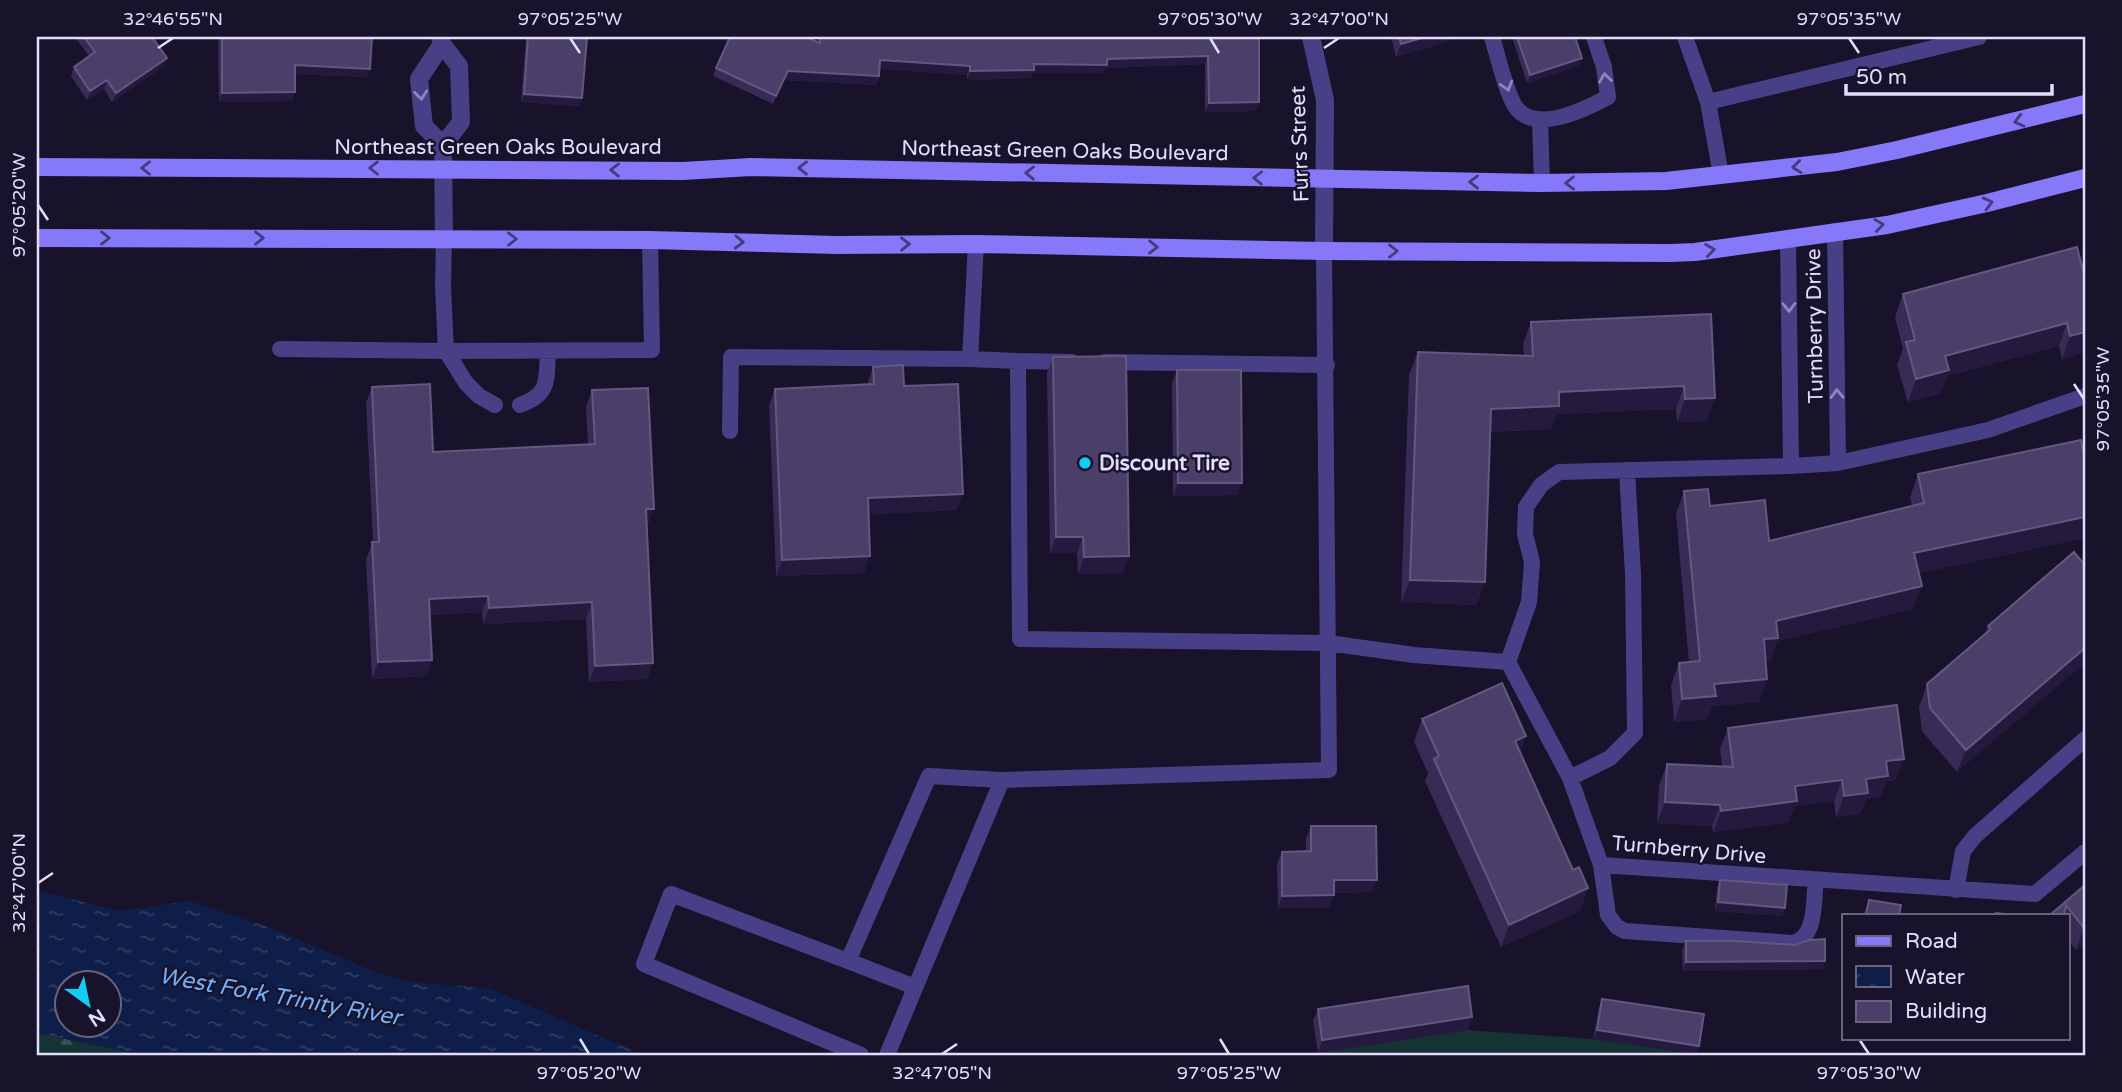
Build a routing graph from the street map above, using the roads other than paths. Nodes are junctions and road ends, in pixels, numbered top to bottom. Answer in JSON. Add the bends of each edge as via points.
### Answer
{"nodes":[{"id":1,"x":1311,"y":37,"type":"edge"},
{"id":2,"x":1492,"y":37,"type":"edge"},
{"id":3,"x":1594,"y":37,"type":"edge"},
{"id":4,"x":1685,"y":37,"type":"edge"},
{"id":5,"x":1979,"y":37,"type":"edge"},
{"id":6,"x":441,"y":40,"type":"edge"},
{"id":7,"x":1708,"y":102,"type":"junction"},
{"id":8,"x":2085,"y":104,"type":"edge"},
{"id":9,"x":1540,"y":119,"type":"junction"},
{"id":10,"x":443,"y":145,"type":"junction"},
{"id":11,"x":37,"y":167,"type":"edge"},
{"id":12,"x":442,"y":169,"type":"junction"},
{"id":13,"x":1721,"y":175,"type":"junction"},
{"id":14,"x":2085,"y":178,"type":"edge"},
{"id":15,"x":1326,"y":179,"type":"junction"},
{"id":16,"x":1542,"y":183,"type":"junction"},
{"id":17,"x":1835,"y":231,"type":"junction"},
{"id":18,"x":37,"y":238,"type":"edge"},
{"id":19,"x":444,"y":238,"type":"junction"},
{"id":20,"x":1788,"y":239,"type":"junction"},
{"id":21,"x":650,"y":240,"type":"junction"},
{"id":22,"x":975,"y":244,"type":"junction"},
{"id":23,"x":1324,"y":251,"type":"junction"},
{"id":24,"x":280,"y":349,"type":"dead end"},
{"id":25,"x":446,"y":351,"type":"junction"},
{"id":26,"x":548,"y":351,"type":"junction"},
{"id":27,"x":970,"y":359,"type":"junction"},
{"id":28,"x":1018,"y":361,"type":"junction"},
{"id":29,"x":1327,"y":365,"type":"junction"},
{"id":30,"x":2085,"y":396,"type":"edge"},
{"id":31,"x":495,"y":405,"type":"dead end"},
{"id":32,"x":520,"y":405,"type":"dead end"},
{"id":33,"x":730,"y":431,"type":"dead end"},
{"id":34,"x":1838,"y":463,"type":"junction"},
{"id":35,"x":1791,"y":466,"type":"junction"},
{"id":36,"x":1627,"y":470,"type":"junction"},
{"id":37,"x":1328,"y":643,"type":"junction"},
{"id":38,"x":1507,"y":662,"type":"junction"},
{"id":39,"x":2085,"y":739,"type":"edge"},
{"id":40,"x":1570,"y":778,"type":"junction"},
{"id":41,"x":1002,"y":780,"type":"junction"},
{"id":42,"x":2085,"y":852,"type":"edge"},
{"id":43,"x":1601,"y":865,"type":"junction"},
{"id":44,"x":1816,"y":881,"type":"junction"},
{"id":45,"x":1956,"y":890,"type":"junction"},
{"id":46,"x":849,"y":961,"type":"junction"},
{"id":47,"x":915,"y":987,"type":"junction"},
{"id":48,"x":861,"y":1055,"type":"edge"},
{"id":49,"x":887,"y":1055,"type":"edge"}],
"edges":[{"from":1,"to":15,"type":"street","name":"Furrs Street","via":[[1325,100]]},
{"from":2,"to":9,"type":"lane","one_way":true,"via":[[1517,109]]},
{"from":9,"to":3,"type":"lane","one_way":true,"via":[[1580,112],[1608,97]]},
{"from":4,"to":7,"type":"lane"},
{"from":5,"to":7,"type":"lane"},
{"from":6,"to":10,"type":"street","via":[[459,66],[461,122]]},
{"from":6,"to":10,"type":"street","one_way":true,"via":[[419,79],[424,126]]},
{"from":7,"to":13,"type":"lane"},
{"from":8,"to":13,"type":"main road","name":"Northeast Green Oaks Boulevard","one_way":true,"via":[[1838,162]]},
{"from":9,"to":16,"type":"lane"},
{"from":10,"to":12,"type":"street"},
{"from":12,"to":11,"type":"main road","name":"Northeast Green Oaks Boulevard","one_way":true},
{"from":15,"to":12,"type":"main road","name":"Northeast Green Oaks Boulevard","one_way":true,"via":[[751,167],[683,171]]},
{"from":12,"to":19,"type":"street"},
{"from":13,"to":16,"type":"main road","name":"Northeast Green Oaks Boulevard","one_way":true,"via":[[1666,181]]},
{"from":17,"to":14,"type":"main road","one_way":true,"via":[[1936,215]]},
{"from":16,"to":15,"type":"main road","name":"Northeast Green Oaks Boulevard","one_way":true},
{"from":15,"to":23,"type":"street","name":"Furrs Street"},
{"from":17,"to":20,"type":"main road"},
{"from":34,"to":17,"type":"lane","name":"Turnberry Drive","one_way":true},
{"from":18,"to":19,"type":"main road","one_way":true},
{"from":19,"to":21,"type":"main road","one_way":true},
{"from":19,"to":25,"type":"lane"},
{"from":23,"to":20,"type":"main road","one_way":true,"via":[[1670,253]]},
{"from":20,"to":35,"type":"lane","name":"Turnberry Drive","one_way":true},
{"from":21,"to":22,"type":"main road","one_way":true},
{"from":21,"to":26,"type":"lane","via":[[652,350]]},
{"from":22,"to":23,"type":"main road","one_way":true},
{"from":22,"to":27,"type":"lane"},
{"from":23,"to":29,"type":"lane"},
{"from":24,"to":25,"type":"lane"},
{"from":25,"to":26,"type":"lane"},
{"from":25,"to":31,"type":"lane","via":[[466,383]]},
{"from":26,"to":32,"type":"lane","via":[[544,391]]},
{"from":27,"to":28,"type":"lane"},
{"from":27,"to":33,"type":"lane","via":[[731,357]]},
{"from":28,"to":29,"type":"lane"},
{"from":28,"to":37,"type":"lane","via":[[1020,639]]},
{"from":29,"to":37,"type":"lane"},
{"from":30,"to":34,"type":"lane","via":[[1988,430]]},
{"from":34,"to":35,"type":"lane"},
{"from":35,"to":36,"type":"lane"},
{"from":36,"to":38,"type":"lane","via":[[1559,472],[1541,485],[1526,507],[1525,534],[1532,562],[1529,602]]},
{"from":36,"to":40,"type":"lane","via":[[1635,733],[1611,758]]},
{"from":37,"to":38,"type":"lane"},
{"from":37,"to":41,"type":"lane","via":[[1329,769]]},
{"from":38,"to":40,"type":"lane","name":"Turnberry Drive"},
{"from":39,"to":45,"type":"lane","via":[[1975,836],[1964,851]]},
{"from":40,"to":43,"type":"lane","name":"Turnberry Drive"},
{"from":41,"to":46,"type":"lane","via":[[929,776]]},
{"from":41,"to":47,"type":"lane"},
{"from":42,"to":45,"type":"lane","name":"Turnberry Drive","via":[[2035,894]]},
{"from":43,"to":44,"type":"lane","name":"Turnberry Drive"},
{"from":43,"to":44,"type":"lane","via":[[1608,915],[1617,927],[1793,943],[1804,939],[1810,929]]},
{"from":44,"to":45,"type":"lane","name":"Turnberry Drive"},
{"from":46,"to":47,"type":"lane"},
{"from":46,"to":48,"type":"lane","via":[[671,894],[644,964]]},
{"from":47,"to":49,"type":"lane"}]}
